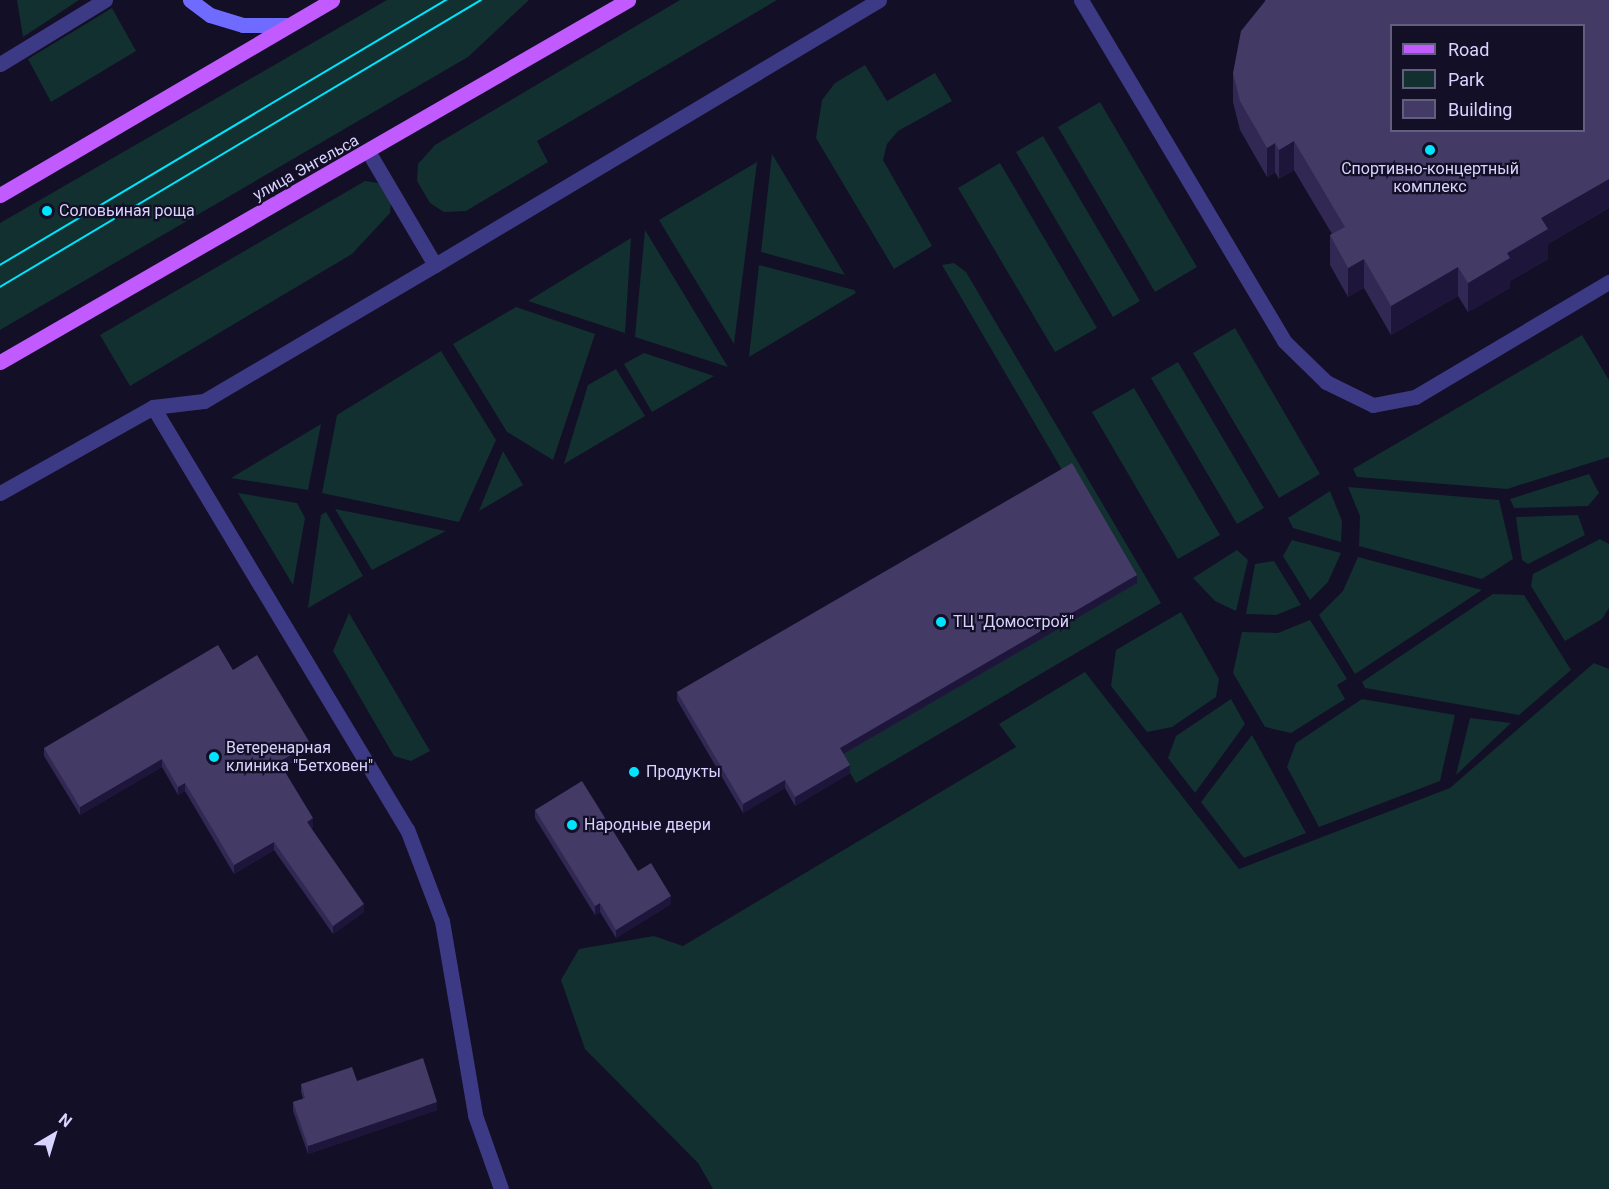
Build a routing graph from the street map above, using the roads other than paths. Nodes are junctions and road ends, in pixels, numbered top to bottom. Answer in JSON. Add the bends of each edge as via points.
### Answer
{"nodes":[{"id":1,"x":105,"y":0,"type":"edge"},
{"id":2,"x":190,"y":0,"type":"edge"},
{"id":3,"x":332,"y":0,"type":"edge"},
{"id":4,"x":628,"y":0,"type":"edge"},
{"id":5,"x":879,"y":0,"type":"edge"},
{"id":6,"x":1081,"y":0,"type":"edge"},
{"id":7,"x":288,"y":25,"type":"junction"},
{"id":8,"x":0,"y":64,"type":"edge"},
{"id":9,"x":369,"y":153,"type":"junction"},
{"id":10,"x":0,"y":195,"type":"edge"},
{"id":11,"x":435,"y":265,"type":"junction"},
{"id":12,"x":1609,"y":282,"type":"edge"},
{"id":13,"x":0,"y":362,"type":"edge"},
{"id":14,"x":153,"y":407,"type":"junction"},
{"id":15,"x":0,"y":493,"type":"edge"},
{"id":16,"x":501,"y":1189,"type":"edge"}],
"edges":[{"from":1,"to":8,"type":"street"},
{"from":2,"to":7,"type":"street","via":[[210,15],[243,25]]},
{"from":3,"to":7,"type":"main road"},
{"from":4,"to":9,"type":"main road","name":"улица Энгельса"},
{"from":5,"to":11,"type":"street"},
{"from":6,"to":12,"type":"street","via":[[1284,341],[1326,382],[1373,405],[1415,397]]},
{"from":7,"to":10,"type":"main road"},
{"from":9,"to":11,"type":"street"},
{"from":9,"to":13,"type":"main road","name":"улица Энгельса"},
{"from":11,"to":14,"type":"street","via":[[204,401]]},
{"from":14,"to":15,"type":"street"},
{"from":14,"to":16,"type":"street","via":[[407,829],[442,921],[475,1115]]}]}
